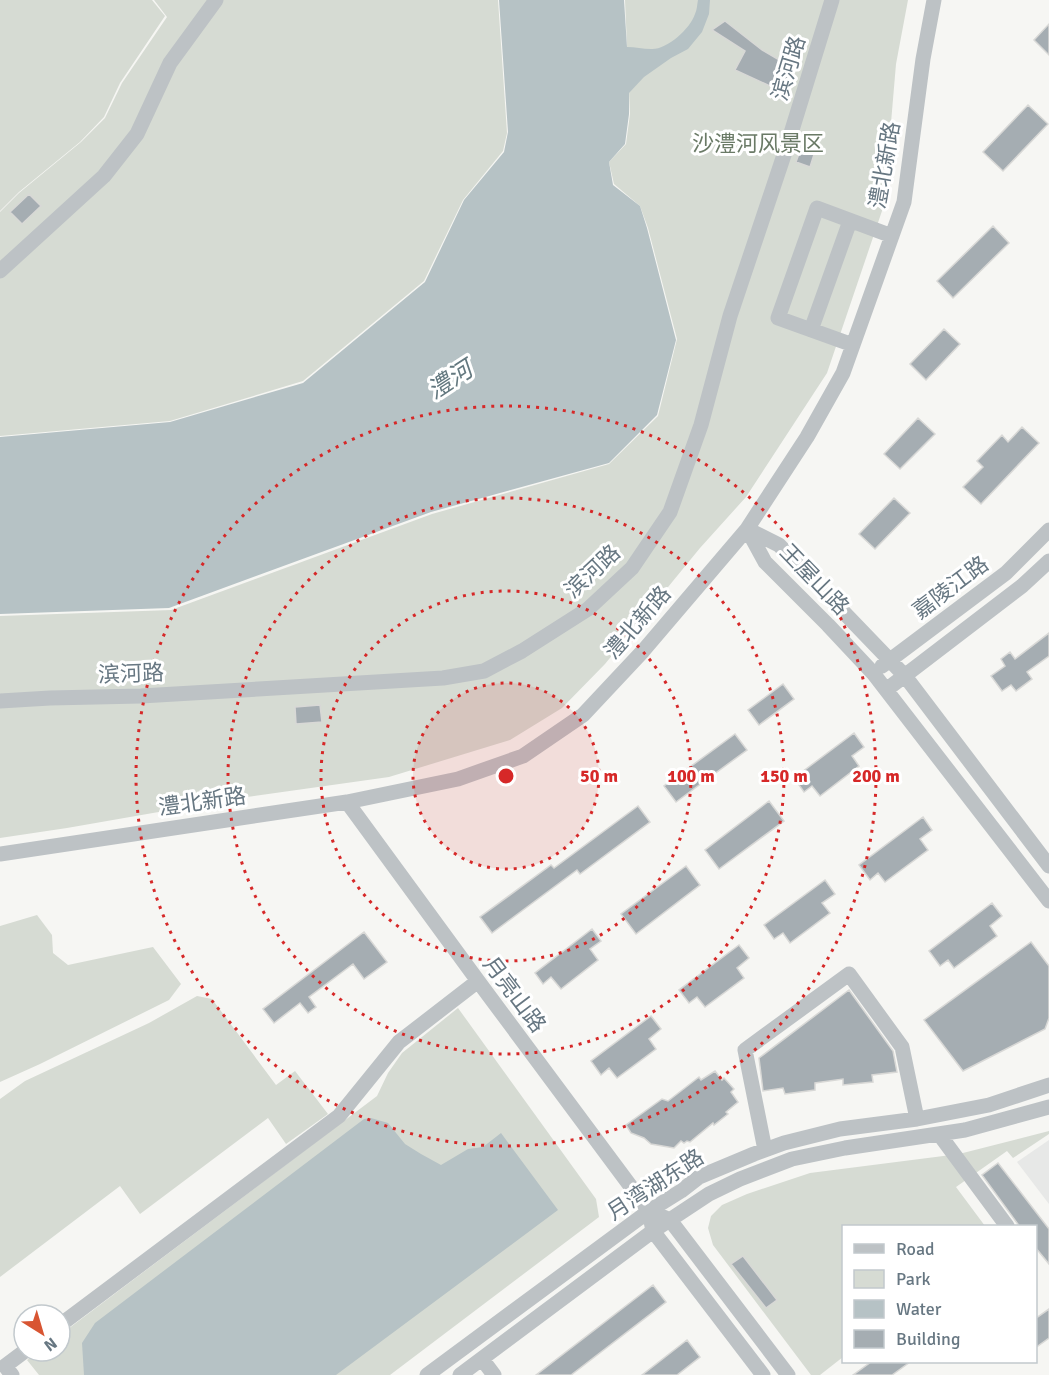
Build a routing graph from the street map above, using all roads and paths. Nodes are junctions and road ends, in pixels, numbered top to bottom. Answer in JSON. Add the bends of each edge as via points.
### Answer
{"nodes":[{"id":1,"x":216,"y":0,"type":"edge"},
{"id":2,"x":832,"y":0,"type":"edge"},
{"id":3,"x":934,"y":0,"type":"edge"},
{"id":4,"x":850,"y":220,"type":"junction"},
{"id":5,"x":892,"y":236,"type":"junction"},
{"id":6,"x":0,"y":271,"type":"edge"},
{"id":7,"x":811,"y":330,"type":"junction"},
{"id":8,"x":853,"y":345,"type":"junction"},
{"id":9,"x":747,"y":529,"type":"junction"},
{"id":10,"x":1049,"y":530,"type":"edge"},
{"id":11,"x":1049,"y":561,"type":"edge"},
{"id":12,"x":890,"y":660,"type":"junction"},
{"id":13,"x":873,"y":673,"type":"junction"},
{"id":14,"x":905,"y":676,"type":"junction"},
{"id":15,"x":886,"y":690,"type":"junction"},
{"id":16,"x":0,"y":701,"type":"edge"},
{"id":17,"x":347,"y":802,"type":"junction"},
{"id":18,"x":0,"y":854,"type":"edge"},
{"id":19,"x":1049,"y":866,"type":"edge"},
{"id":20,"x":1049,"y":901,"type":"edge"},
{"id":21,"x":478,"y":981,"type":"junction"},
{"id":22,"x":1049,"y":1085,"type":"edge"},
{"id":23,"x":1049,"y":1107,"type":"edge"},
{"id":24,"x":917,"y":1119,"type":"junction"},
{"id":25,"x":939,"y":1134,"type":"junction"},
{"id":26,"x":765,"y":1150,"type":"junction"},
{"id":27,"x":649,"y":1211,"type":"junction"},
{"id":28,"x":670,"y":1220,"type":"junction"},
{"id":29,"x":1006,"y":1225,"type":"edge"},
{"id":30,"x":653,"y":1231,"type":"junction"},
{"id":31,"x":72,"y":1316,"type":"edge"},
{"id":32,"x":482,"y":1359,"type":"junction"},
{"id":33,"x":12,"y":1361,"type":"edge"},
{"id":34,"x":12,"y":1375,"type":"edge"},
{"id":35,"x":427,"y":1375,"type":"edge"},
{"id":36,"x":460,"y":1375,"type":"edge"},
{"id":37,"x":494,"y":1375,"type":"edge"},
{"id":38,"x":763,"y":1375,"type":"edge"},
{"id":39,"x":788,"y":1375,"type":"edge"}],
"edges":[{"from":1,"to":6,"type":"street","via":[[170,63],[137,134],[104,176]]},
{"from":2,"to":16,"type":"street","name":"滨河路","via":[[730,316],[701,425],[670,512],[632,568],[588,609],[484,671],[443,678]]},
{"from":3,"to":5,"type":"street","name":"澧北新路","via":[[904,202]]},
{"from":4,"to":5,"type":"street"},
{"from":4,"to":7,"type":"street"},
{"from":4,"to":7,"type":"street","via":[[817,208],[778,318]]},
{"from":5,"to":8,"type":"street","name":"澧北新路"},
{"from":7,"to":8,"type":"street"},
{"from":8,"to":9,"type":"street","name":"澧北新路","via":[[843,373],[807,437]]},
{"from":9,"to":12,"type":"street","name":"王屋山路","via":[[779,545]]},
{"from":9,"to":13,"type":"street","name":"王屋山路","via":[[765,562]]},
{"from":9,"to":17,"type":"street","name":"澧北新路","via":[[644,651],[583,715],[523,756],[458,779]]},
{"from":10,"to":12,"type":"street","name":"嘉陵江路","via":[[1006,573]]},
{"from":11,"to":14,"type":"street","name":"嘉陵江路"},
{"from":12,"to":13,"type":"street","name":"嘉陵江路"},
{"from":12,"to":14,"type":"street","name":"王屋山路"},
{"from":13,"to":15,"type":"street","name":"王屋山路"},
{"from":14,"to":15,"type":"street","name":"嘉陵江路"},
{"from":14,"to":19,"type":"street","name":"王屋山路"},
{"from":15,"to":20,"type":"street","name":"王屋山路"},
{"from":17,"to":18,"type":"street","name":"澧北新路"},
{"from":17,"to":21,"type":"street","name":"月亮山路"},
{"from":21,"to":27,"type":"street","name":"月亮山路"},
{"from":21,"to":31,"type":"street","via":[[399,1042],[339,1116]]},
{"from":22,"to":24,"type":"street","name":"月湾湖东路","via":[[989,1105]]},
{"from":23,"to":25,"type":"street","name":"月湾湖东路"},
{"from":24,"to":26,"type":"street","name":"月湾湖东路","via":[[840,1129]]},
{"from":24,"to":26,"type":"street","via":[[902,1047],[849,974],[746,1050]]},
{"from":25,"to":28,"type":"street","name":"月湾湖东路","via":[[792,1159],[709,1194]]},
{"from":25,"to":29,"type":"street"},
{"from":26,"to":27,"type":"street","name":"月湾湖东路","via":[[699,1177]]},
{"from":27,"to":28,"type":"street"},
{"from":27,"to":30,"type":"street","name":"月亮山路"},
{"from":27,"to":35,"type":"street","name":"月湾湖东路"},
{"from":28,"to":30,"type":"street","name":"月湾湖东路"},
{"from":28,"to":39,"type":"street"},
{"from":30,"to":32,"type":"street","name":"月湾湖东路"},
{"from":30,"to":38,"type":"street","name":"月亮山路"},
{"from":32,"to":36,"type":"street","name":"月湾湖东路"},
{"from":32,"to":37,"type":"street"},
{"from":33,"to":34,"type":"street","via":[[5,1366]]}]}
